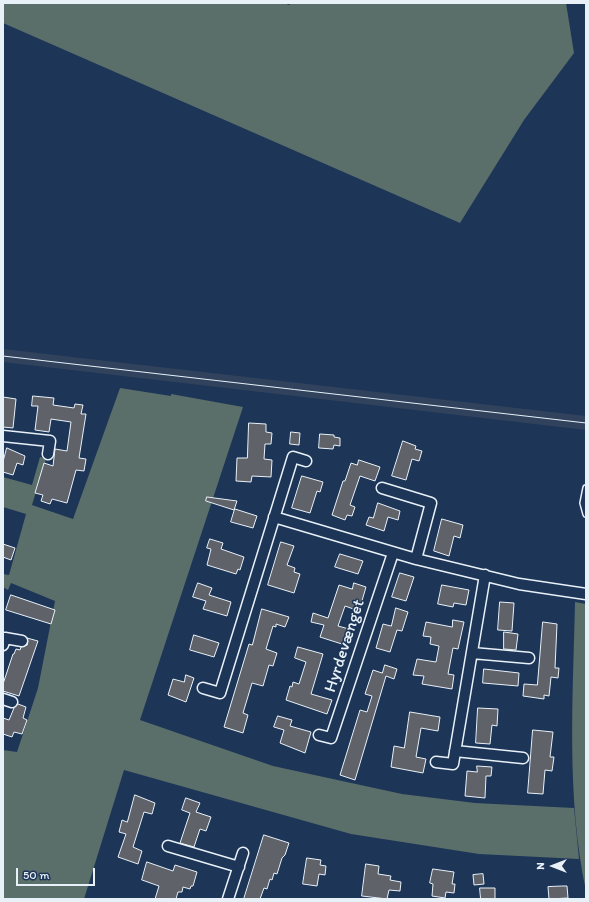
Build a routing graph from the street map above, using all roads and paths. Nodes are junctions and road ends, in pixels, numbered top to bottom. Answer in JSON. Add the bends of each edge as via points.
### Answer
{"nodes":[{"id":1,"x":3,"y":436,"type":"edge"},
{"id":2,"x":48,"y":454,"type":"dead end"},
{"id":3,"x":306,"y":461,"type":"dead end"},
{"id":4,"x":382,"y":488,"type":"dead end"},
{"id":5,"x":586,"y":488,"type":"edge"},
{"id":6,"x":586,"y":514,"type":"edge"},
{"id":7,"x":274,"y":517,"type":"junction"},
{"id":8,"x":393,"y":553,"type":"junction"},
{"id":9,"x":416,"y":559,"type":"junction"},
{"id":10,"x":485,"y":575,"type":"junction"},
{"id":11,"x":586,"y":594,"type":"edge"},
{"id":12,"x":22,"y":640,"type":"dead end"},
{"id":13,"x":3,"y":645,"type":"edge"},
{"id":14,"x":472,"y":653,"type":"junction"},
{"id":15,"x":529,"y":658,"type":"dead end"},
{"id":16,"x":203,"y":688,"type":"dead end"},
{"id":17,"x":319,"y":735,"type":"dead end"},
{"id":18,"x":455,"y":751,"type":"junction"},
{"id":19,"x":523,"y":758,"type":"dead end"},
{"id":20,"x":436,"y":762,"type":"dead end"},
{"id":21,"x":168,"y":846,"type":"dead end"},
{"id":22,"x":243,"y":853,"type":"dead end"},
{"id":23,"x":239,"y":867,"type":"junction"},
{"id":24,"x":228,"y":899,"type":"edge"}],
"edges":[{"from":1,"to":2,"type":"street","via":[[50,441]]},
{"from":3,"to":7,"type":"street","via":[[292,457]]},
{"from":4,"to":9,"type":"street","via":[[431,503]]},
{"from":5,"to":6,"type":"lane"},
{"from":7,"to":8,"type":"street"},
{"from":7,"to":16,"type":"street","via":[[220,693]]},
{"from":8,"to":9,"type":"street"},
{"from":8,"to":17,"type":"street","name":"Hyrdevænget","via":[[331,738]]},
{"from":9,"to":10,"type":"street"},
{"from":10,"to":11,"type":"street","via":[[519,584]]},
{"from":10,"to":14,"type":"street"},
{"from":12,"to":13,"type":"street","via":[[5,638]]},
{"from":14,"to":15,"type":"street"},
{"from":14,"to":18,"type":"street"},
{"from":18,"to":19,"type":"street"},
{"from":18,"to":20,"type":"street","via":[[453,764]]},
{"from":21,"to":23,"type":"street"},
{"from":22,"to":23,"type":"street"},
{"from":23,"to":24,"type":"street"}]}
